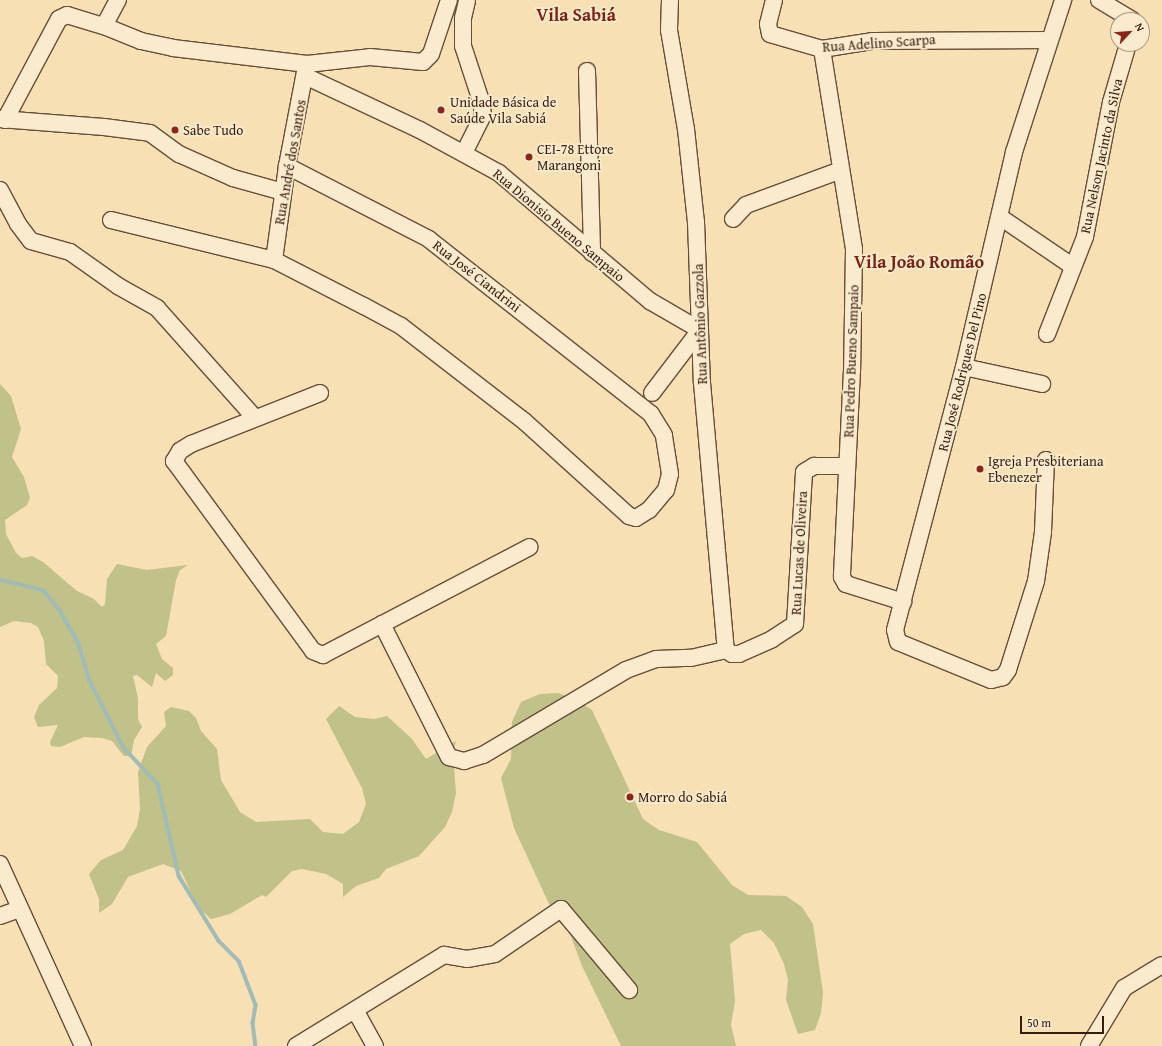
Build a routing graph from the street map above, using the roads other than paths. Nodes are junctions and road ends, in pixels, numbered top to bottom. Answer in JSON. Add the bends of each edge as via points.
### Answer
{"nodes":[{"id":1,"x":118,"y":0,"type":"edge"},
{"id":2,"x":450,"y":0,"type":"edge"},
{"id":3,"x":468,"y":0,"type":"edge"},
{"id":4,"x":670,"y":0,"type":"edge"},
{"id":5,"x":774,"y":0,"type":"edge"},
{"id":6,"x":1063,"y":0,"type":"edge"},
{"id":7,"x":1098,"y":0,"type":"edge"},
{"id":8,"x":1118,"y":12,"type":"edge"},
{"id":9,"x":104,"y":26,"type":"junction"},
{"id":10,"x":1049,"y":40,"type":"junction"},
{"id":11,"x":822,"y":49,"type":"junction"},
{"id":12,"x":1126,"y":52,"type":"edge"},
{"id":13,"x":306,"y":70,"type":"junction"},
{"id":14,"x":587,"y":71,"type":"dead end"},
{"id":15,"x":2,"y":119,"type":"edge"},
{"id":16,"x":464,"y":153,"type":"junction"},
{"id":17,"x":287,"y":166,"type":"junction"},
{"id":18,"x":841,"y":170,"type":"junction"},
{"id":19,"x":0,"y":190,"type":"edge"},
{"id":20,"x":283,"y":192,"type":"junction"},
{"id":21,"x":1000,"y":217,"type":"junction"},
{"id":22,"x":733,"y":219,"type":"dead end"},
{"id":23,"x":111,"y":220,"type":"dead end"},
{"id":24,"x":592,"y":253,"type":"junction"},
{"id":25,"x":274,"y":260,"type":"junction"},
{"id":26,"x":1072,"y":266,"type":"junction"},
{"id":27,"x":700,"y":330,"type":"junction"},
{"id":28,"x":1047,"y":334,"type":"dead end"},
{"id":29,"x":964,"y":367,"type":"junction"},
{"id":30,"x":1042,"y":384,"type":"dead end"},
{"id":31,"x":320,"y":393,"type":"dead end"},
{"id":32,"x":652,"y":393,"type":"junction"},
{"id":33,"x":637,"y":403,"type":"junction"},
{"id":34,"x":651,"y":414,"type":"junction"},
{"id":35,"x":254,"y":417,"type":"junction"},
{"id":36,"x":1046,"y":460,"type":"dead end"},
{"id":37,"x":846,"y":466,"type":"junction"},
{"id":38,"x":530,"y":547,"type":"dead end"},
{"id":39,"x":903,"y":602,"type":"junction"},
{"id":40,"x":382,"y":624,"type":"junction"},
{"id":41,"x":726,"y":650,"type":"junction"},
{"id":42,"x":0,"y":864,"type":"edge"},
{"id":43,"x":19,"y":909,"type":"junction"},
{"id":44,"x":0,"y":916,"type":"edge"},
{"id":45,"x":1162,"y":965,"type":"edge"},
{"id":46,"x":629,"y":990,"type":"dead end"},
{"id":47,"x":355,"y":1010,"type":"junction"},
{"id":48,"x":83,"y":1046,"type":"edge"},
{"id":49,"x":296,"y":1046,"type":"edge"},
{"id":50,"x":375,"y":1046,"type":"edge"},
{"id":51,"x":1089,"y":1046,"type":"edge"}],
"edges":[{"from":1,"to":9,"type":"street"},
{"from":2,"to":13,"type":"street","via":[[431,54],[423,62],[370,57]]},
{"from":3,"to":16,"type":"street","via":[[463,18],[463,46],[483,115]]},
{"from":4,"to":27,"type":"street","name":"Rua Antônio Gazzola","via":[[669,30],[691,167]]},
{"from":5,"to":11,"type":"street","name":"Rua Adelino Scarpa","via":[[768,29],[770,34]]},
{"from":6,"to":10,"type":"street","name":"Rua José Rodrigues Del Pino"},
{"from":7,"to":8,"type":"street"},
{"from":9,"to":13,"type":"street","via":[[141,40],[173,48]]},
{"from":9,"to":15,"type":"street","via":[[67,15],[59,19]]},
{"from":10,"to":11,"type":"street","name":"Rua Adelino Scarpa","via":[[873,41]]},
{"from":10,"to":21,"type":"street","name":"Rua José Rodrigues Del Pino","via":[[1014,152]]},
{"from":11,"to":18,"type":"street","name":"Rua Pedro Bueno Sampaio"},
{"from":12,"to":26,"type":"street","name":"Rua Nelson Jacinto da Silva","via":[[1111,102],[1085,237]]},
{"from":13,"to":16,"type":"street","name":"Rua Dionisio Bueno Sampaio"},
{"from":13,"to":17,"type":"street","name":"Rua André dos Santos"},
{"from":14,"to":24,"type":"street"},
{"from":15,"to":20,"type":"street","via":[[150,133],[179,154],[233,178]]},
{"from":16,"to":24,"type":"street","name":"Rua Dionisio Bueno Sampaio","via":[[499,173]]},
{"from":17,"to":20,"type":"street","name":"Rua André dos Santos"},
{"from":17,"to":33,"type":"street","name":"Rua José Ciandrini","via":[[429,239]]},
{"from":18,"to":22,"type":"street","via":[[746,205]]},
{"from":18,"to":37,"type":"street","name":"Rua Pedro Bueno Sampaio","via":[[854,250],[852,362]]},
{"from":19,"to":35,"type":"street","via":[[18,224],[31,241],[70,252],[118,286],[157,308]]},
{"from":20,"to":25,"type":"street","name":"Rua André dos Santos"},
{"from":21,"to":26,"type":"street"},
{"from":21,"to":29,"type":"street","name":"Rua José Rodrigues Del Pino"},
{"from":23,"to":25,"type":"street"},
{"from":24,"to":27,"type":"street","name":"Rua Dionisio Bueno Sampaio","via":[[650,301]]},
{"from":25,"to":34,"type":"street","via":[[401,326],[524,421],[629,516],[636,518],[649,510],[670,483],[664,435]]},
{"from":26,"to":28,"type":"street","name":"Rua Nelson Jacinto da Silva"},
{"from":27,"to":32,"type":"street"},
{"from":27,"to":41,"type":"street","name":"Rua Antônio Gazzola","via":[[710,497]]},
{"from":29,"to":30,"type":"street"},
{"from":29,"to":39,"type":"street","name":"Rua José Rodrigues Del Pino"},
{"from":31,"to":35,"type":"street"},
{"from":32,"to":33,"type":"street"},
{"from":32,"to":34,"type":"street"},
{"from":33,"to":34,"type":"street","name":"Rua José Ciandrini"},
{"from":35,"to":40,"type":"street","via":[[190,444],[180,451],[174,461],[313,651],[323,655]]},
{"from":36,"to":39,"type":"street","name":"Rua José Rodrigues Del Pino","via":[[1043,532],[1036,581],[1008,670],[1003,677],[991,680],[901,644],[895,638],[895,630]]},
{"from":37,"to":39,"type":"street","name":"Rua Pedro Bueno Sampaio","via":[[843,580],[846,584]]},
{"from":37,"to":41,"type":"street","name":"Rua Lucas de Oliveira","via":[[814,466],[808,467],[804,472],[795,624],[772,639],[739,654],[732,654]]},
{"from":38,"to":40,"type":"street"},
{"from":40,"to":41,"type":"street","via":[[448,757],[464,761],[483,755],[626,670],[656,659],[691,658]]},
{"from":42,"to":43,"type":"street"},
{"from":43,"to":44,"type":"street"},
{"from":43,"to":48,"type":"street"},
{"from":45,"to":51,"type":"street","via":[[1124,988]]},
{"from":46,"to":47,"type":"street","via":[[561,909],[495,954],[467,959],[444,955]]},
{"from":47,"to":49,"type":"street"},
{"from":47,"to":50,"type":"street"}]}
